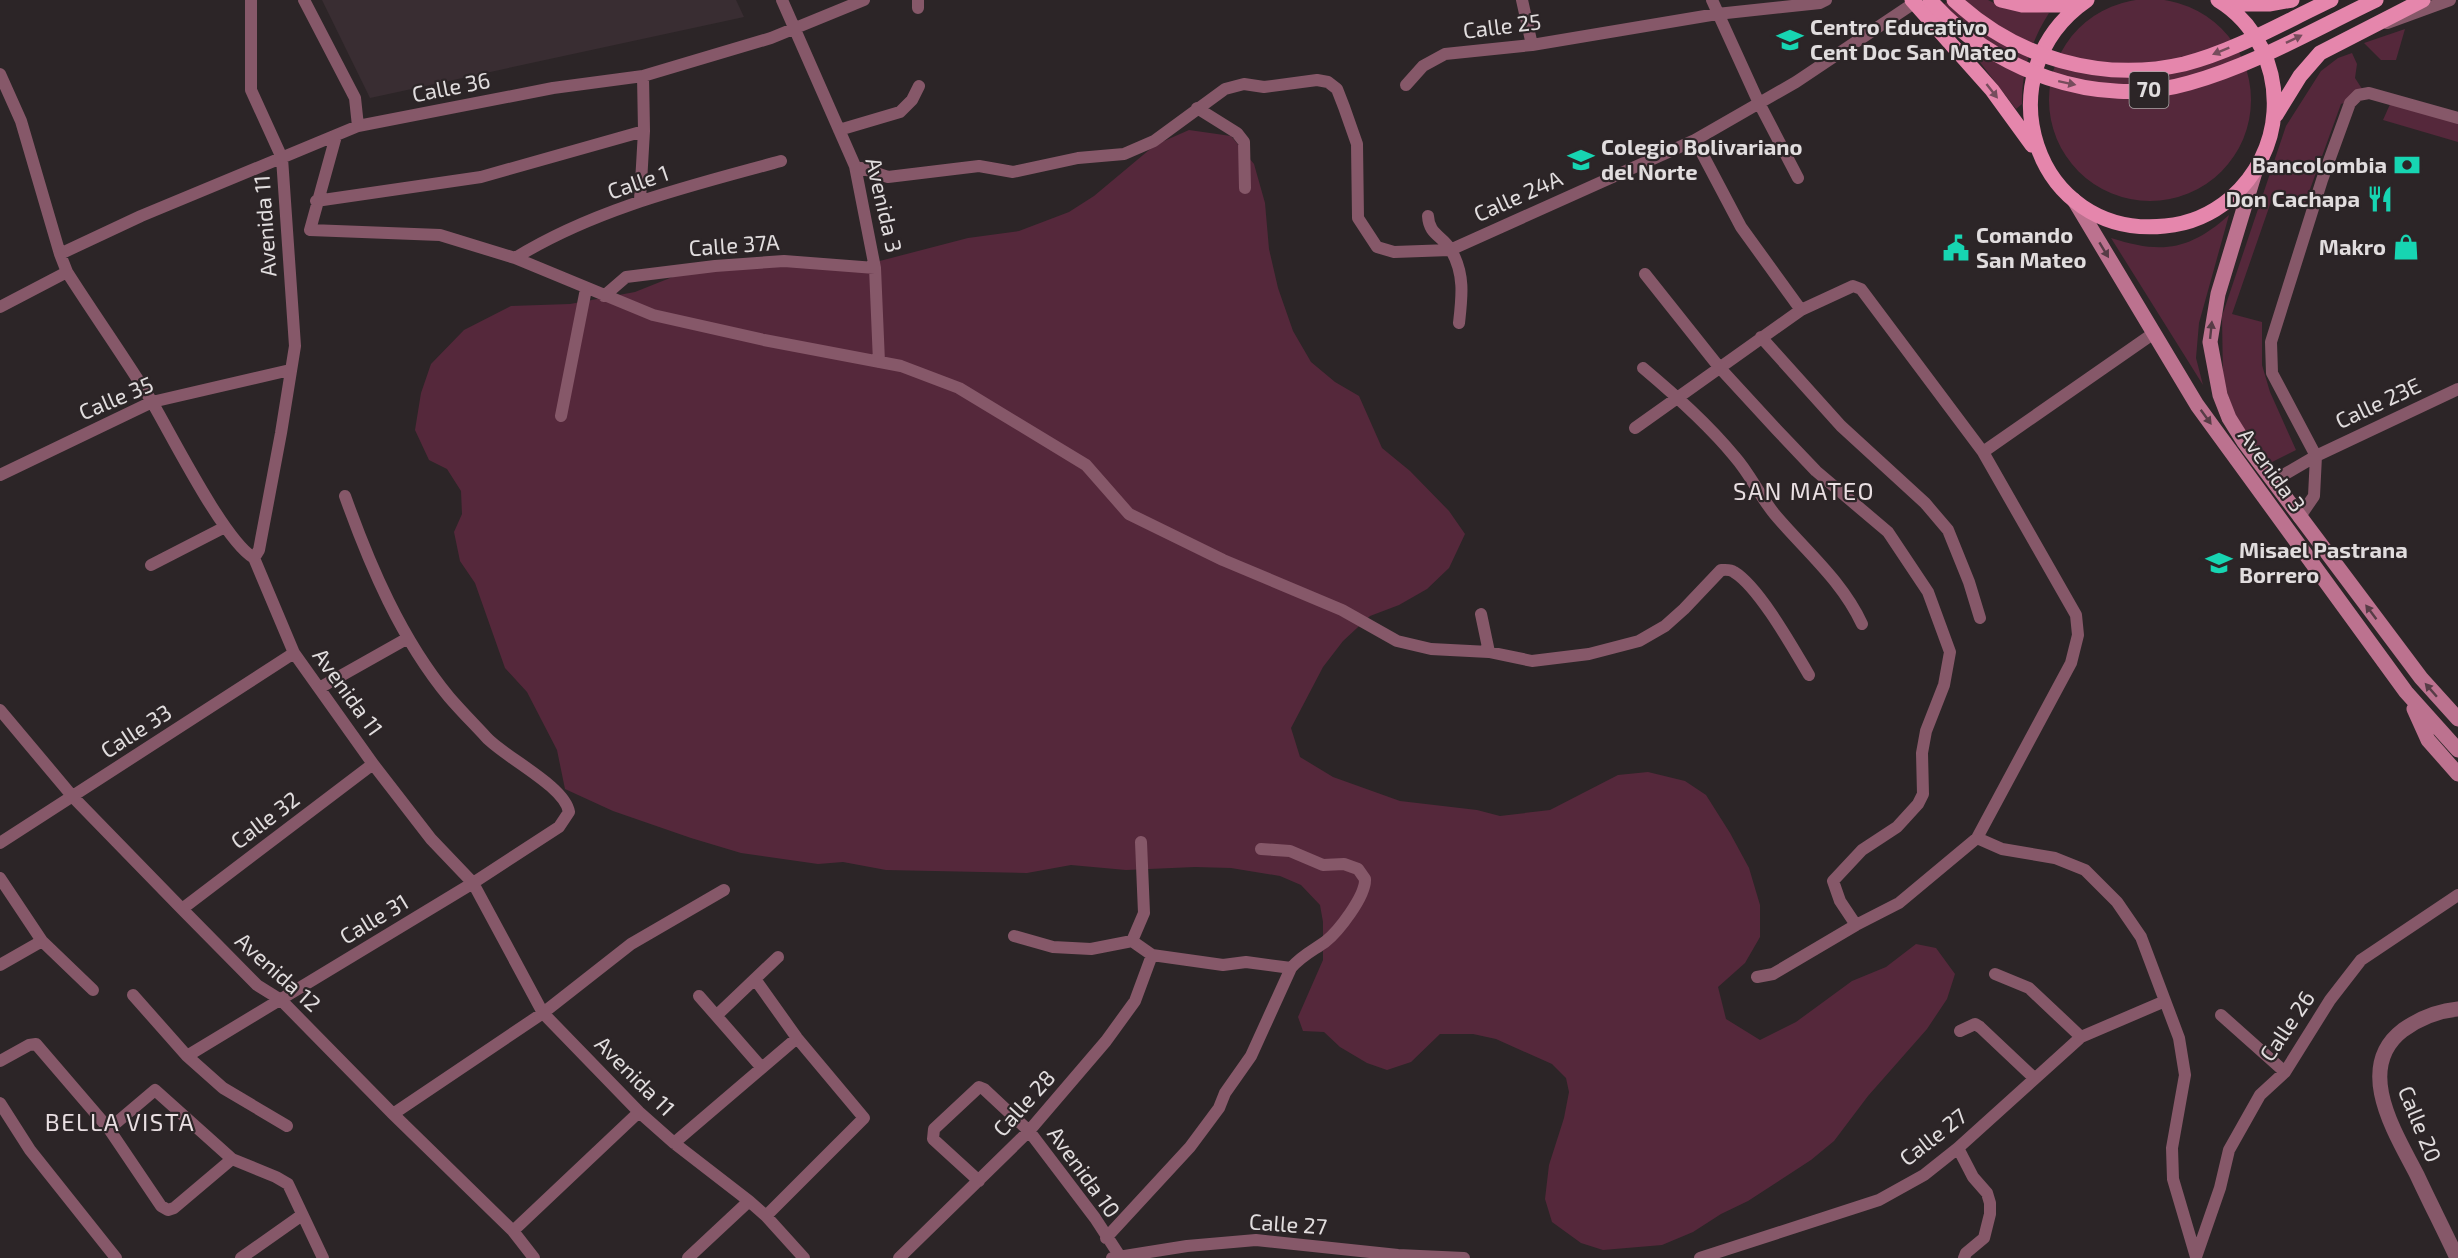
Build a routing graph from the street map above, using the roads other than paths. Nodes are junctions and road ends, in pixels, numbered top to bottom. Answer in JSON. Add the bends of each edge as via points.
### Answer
{"nodes":[{"id":1,"x":251,"y":0,"type":"edge"},
{"id":2,"x":304,"y":0,"type":"edge"},
{"id":3,"x":782,"y":0,"type":"edge"},
{"id":4,"x":864,"y":0,"type":"edge"},
{"id":5,"x":1522,"y":0,"type":"edge"},
{"id":6,"x":1712,"y":0,"type":"edge"},
{"id":7,"x":1826,"y":0,"type":"edge"},
{"id":8,"x":1930,"y":0,"type":"edge"},
{"id":9,"x":1954,"y":0,"type":"edge"},
{"id":10,"x":2001,"y":0,"type":"edge"},
{"id":11,"x":2292,"y":0,"type":"edge"},
{"id":12,"x":2331,"y":0,"type":"edge"},
{"id":13,"x":2376,"y":0,"type":"edge"},
{"id":14,"x":2423,"y":0,"type":"edge"},
{"id":15,"x":2450,"y":0,"type":"edge"},
{"id":16,"x":1913,"y":1,"type":"edge"},
{"id":17,"x":2083,"y":2,"type":"edge"},
{"id":18,"x":2221,"y":2,"type":"edge"},
{"id":19,"x":1717,"y":14,"type":"junction"},
{"id":20,"x":795,"y":28,"type":"junction"},
{"id":21,"x":2365,"y":28,"type":"junction"},
{"id":22,"x":1532,"y":45,"type":"junction"},
{"id":23,"x":0,"y":75,"type":"edge"},
{"id":24,"x":643,"y":76,"type":"junction"},
{"id":25,"x":1406,"y":85,"type":"dead end"},
{"id":26,"x":920,"y":86,"type":"dead end"},
{"id":27,"x":1758,"y":101,"type":"junction"},
{"id":28,"x":1197,"y":108,"type":"junction"},
{"id":29,"x":2274,"y":117,"type":"junction"},
{"id":30,"x":2458,"y":118,"type":"edge"},
{"id":31,"x":358,"y":126,"type":"junction"},
{"id":32,"x":839,"y":130,"type":"junction"},
{"id":33,"x":644,"y":131,"type":"junction"},
{"id":34,"x":336,"y":136,"type":"junction"},
{"id":35,"x":1695,"y":140,"type":"junction"},
{"id":36,"x":2040,"y":155,"type":"junction"},
{"id":37,"x":282,"y":158,"type":"junction"},
{"id":38,"x":781,"y":161,"type":"dead end"},
{"id":39,"x":855,"y":166,"type":"junction"},
{"id":40,"x":2256,"y":170,"type":"junction"},
{"id":41,"x":1798,"y":178,"type":"dead end"},
{"id":42,"x":1245,"y":188,"type":"dead end"},
{"id":43,"x":640,"y":200,"type":"junction"},
{"id":44,"x":2074,"y":200,"type":"junction"},
{"id":45,"x":316,"y":201,"type":"junction"},
{"id":46,"x":1428,"y":216,"type":"dead end"},
{"id":47,"x":310,"y":230,"type":"junction"},
{"id":48,"x":287,"y":232,"type":"junction"},
{"id":49,"x":1450,"y":250,"type":"junction"},
{"id":50,"x":60,"y":254,"type":"junction"},
{"id":51,"x":515,"y":258,"type":"junction"},
{"id":52,"x":875,"y":268,"type":"junction"},
{"id":53,"x":67,"y":272,"type":"junction"},
{"id":54,"x":1645,"y":274,"type":"dead end"},
{"id":55,"x":586,"y":289,"type":"junction"},
{"id":56,"x":603,"y":296,"type":"junction"},
{"id":57,"x":0,"y":307,"type":"edge"},
{"id":58,"x":1801,"y":310,"type":"junction"},
{"id":59,"x":1459,"y":323,"type":"dead end"},
{"id":60,"x":2154,"y":333,"type":"junction"},
{"id":61,"x":1761,"y":337,"type":"junction"},
{"id":62,"x":879,"y":362,"type":"junction"},
{"id":63,"x":1719,"y":367,"type":"junction"},
{"id":64,"x":1643,"y":368,"type":"dead end"},
{"id":65,"x":290,"y":370,"type":"junction"},
{"id":66,"x":2458,"y":389,"type":"edge"},
{"id":67,"x":1677,"y":396,"type":"junction"},
{"id":68,"x":152,"y":402,"type":"junction"},
{"id":69,"x":561,"y":416,"type":"dead end"},
{"id":70,"x":1635,"y":428,"type":"dead end"},
{"id":71,"x":1983,"y":452,"type":"junction"},
{"id":72,"x":2316,"y":456,"type":"junction"},
{"id":73,"x":0,"y":475,"type":"edge"},
{"id":74,"x":2273,"y":481,"type":"junction"},
{"id":75,"x":345,"y":496,"type":"dead end"},
{"id":76,"x":2299,"y":518,"type":"junction"},
{"id":77,"x":225,"y":526,"type":"junction"},
{"id":78,"x":254,"y":558,"type":"junction"},
{"id":79,"x":151,"y":566,"type":"dead end"},
{"id":80,"x":1481,"y":615,"type":"dead end"},
{"id":81,"x":1980,"y":618,"type":"dead end"},
{"id":82,"x":1862,"y":624,"type":"dead end"},
{"id":83,"x":408,"y":638,"type":"junction"},
{"id":84,"x":294,"y":652,"type":"junction"},
{"id":85,"x":1489,"y":652,"type":"junction"},
{"id":86,"x":1809,"y":675,"type":"dead end"},
{"id":87,"x":321,"y":687,"type":"junction"},
{"id":88,"x":2406,"y":692,"type":"junction"},
{"id":89,"x":0,"y":710,"type":"edge"},
{"id":90,"x":2458,"y":719,"type":"edge"},
{"id":91,"x":2458,"y":750,"type":"edge"},
{"id":92,"x":373,"y":764,"type":"junction"},
{"id":93,"x":2458,"y":774,"type":"edge"},
{"id":94,"x":73,"y":797,"type":"junction"},
{"id":95,"x":1977,"y":838,"type":"junction"},
{"id":96,"x":1141,"y":842,"type":"dead end"},
{"id":97,"x":0,"y":843,"type":"edge"},
{"id":98,"x":1262,"y":849,"type":"dead end"},
{"id":99,"x":0,"y":878,"type":"edge"},
{"id":100,"x":473,"y":883,"type":"junction"},
{"id":101,"x":724,"y":890,"type":"dead end"},
{"id":102,"x":2458,"y":895,"type":"edge"},
{"id":103,"x":182,"y":909,"type":"junction"},
{"id":104,"x":1856,"y":925,"type":"junction"},
{"id":105,"x":1014,"y":936,"type":"dead end"},
{"id":106,"x":42,"y":941,"type":"junction"},
{"id":107,"x":1132,"y":941,"type":"junction"},
{"id":108,"x":1152,"y":955,"type":"junction"},
{"id":109,"x":778,"y":957,"type":"dead end"},
{"id":110,"x":0,"y":965,"type":"edge"},
{"id":111,"x":1291,"y":968,"type":"junction"},
{"id":112,"x":1995,"y":974,"type":"dead end"},
{"id":113,"x":1757,"y":977,"type":"dead end"},
{"id":114,"x":755,"y":979,"type":"junction"},
{"id":115,"x":93,"y":990,"type":"dead end"},
{"id":116,"x":134,"y":994,"type":"dead end"},
{"id":117,"x":699,"y":996,"type":"dead end"},
{"id":118,"x":281,"y":1000,"type":"junction"},
{"id":119,"x":2165,"y":1001,"type":"junction"},
{"id":120,"x":2458,"y":1009,"type":"edge"},
{"id":121,"x":543,"y":1013,"type":"junction"},
{"id":122,"x":717,"y":1015,"type":"junction"},
{"id":123,"x":2221,"y":1015,"type":"dead end"},
{"id":124,"x":1960,"y":1031,"type":"dead end"},
{"id":125,"x":2081,"y":1037,"type":"junction"},
{"id":126,"x":797,"y":1038,"type":"junction"},
{"id":127,"x":187,"y":1056,"type":"junction"},
{"id":128,"x":0,"y":1061,"type":"edge"},
{"id":129,"x":762,"y":1068,"type":"junction"},
{"id":130,"x":2285,"y":1072,"type":"junction"},
{"id":131,"x":2034,"y":1078,"type":"junction"},
{"id":132,"x":0,"y":1103,"type":"edge"},
{"id":133,"x":639,"y":1112,"type":"junction"},
{"id":134,"x":393,"y":1114,"type":"junction"},
{"id":135,"x":287,"y":1126,"type":"dead end"},
{"id":136,"x":109,"y":1129,"type":"junction"},
{"id":137,"x":1029,"y":1131,"type":"junction"},
{"id":138,"x":674,"y":1143,"type":"junction"},
{"id":139,"x":1958,"y":1148,"type":"junction"},
{"id":140,"x":232,"y":1159,"type":"junction"},
{"id":141,"x":979,"y":1181,"type":"junction"},
{"id":142,"x":749,"y":1201,"type":"junction"},
{"id":143,"x":302,"y":1215,"type":"junction"},
{"id":144,"x":766,"y":1216,"type":"junction"},
{"id":145,"x":513,"y":1231,"type":"junction"},
{"id":146,"x":1106,"y":1238,"type":"junction"},
{"id":147,"x":1117,"y":1257,"type":"edge"},
{"id":148,"x":116,"y":1258,"type":"edge"},
{"id":149,"x":241,"y":1258,"type":"edge"},
{"id":150,"x":323,"y":1258,"type":"edge"},
{"id":151,"x":534,"y":1258,"type":"edge"},
{"id":152,"x":688,"y":1258,"type":"edge"},
{"id":153,"x":804,"y":1258,"type":"edge"},
{"id":154,"x":899,"y":1258,"type":"edge"},
{"id":155,"x":1464,"y":1258,"type":"edge"},
{"id":156,"x":1700,"y":1258,"type":"edge"},
{"id":157,"x":1964,"y":1258,"type":"edge"},
{"id":158,"x":2195,"y":1258,"type":"edge"},
{"id":159,"x":2457,"y":1258,"type":"edge"}],
"edges":[{"from":1,"to":37,"type":"street","name":"Avenida 11","via":[[250,90]]},
{"from":2,"to":31,"type":"street","via":[[355,98]]},
{"from":3,"to":20,"type":"street","name":"Avenida 3"},
{"from":4,"to":20,"type":"street","name":"Calle 36"},
{"from":5,"to":22,"type":"street"},
{"from":6,"to":19,"type":"street"},
{"from":7,"to":19,"type":"street","name":"Calle 25"},
{"from":8,"to":13,"type":"main road","number":"70","one_way":true,"bridge":true,"via":[[1974,41],[2001,58],[2057,81],[2121,91],[2186,84],[2225,72]]},
{"from":12,"to":9,"type":"main road","number":"70","one_way":true,"bridge":true,"via":[[2218,52],[2185,63],[2127,71],[2065,63],[2035,52],[1985,24]]},
{"from":10,"to":17,"type":"main road","via":[[2022,5]]},
{"from":11,"to":18,"type":"main road","via":[[2269,4]]},
{"from":14,"to":21,"type":"main road"},
{"from":15,"to":21,"type":"street","via":[[2399,21]]},
{"from":16,"to":27,"type":"street","name":"Calle 24A","via":[[1796,82]]},
{"from":16,"to":36,"type":"main road","one_way":true,"via":[[1992,90]]},
{"from":17,"to":36,"type":"main road","via":[[2053,31],[2032,77],[2029,114]]},
{"from":18,"to":29,"type":"main road","via":[[2252,32],[2265,54],[2274,92]]},
{"from":19,"to":22,"type":"street","name":"Calle 25"},
{"from":19,"to":27,"type":"street"},
{"from":20,"to":24,"type":"street","name":"Calle 36"},
{"from":20,"to":32,"type":"street","name":"Avenida 3"},
{"from":21,"to":29,"type":"main road","via":[[2313,59]]},
{"from":22,"to":25,"type":"street","name":"Calle 25","via":[[1445,54],[1423,66]]},
{"from":23,"to":50,"type":"street","via":[[21,120]]},
{"from":24,"to":31,"type":"street","name":"Calle 36","via":[[553,88]]},
{"from":24,"to":33,"type":"street"},
{"from":26,"to":32,"type":"street","via":[[900,112]]},
{"from":27,"to":35,"type":"street","name":"Calle 24A"},
{"from":27,"to":41,"type":"street"},
{"from":28,"to":39,"type":"street","via":[[1154,141],[1124,154],[1078,158],[1013,172],[979,166],[888,177]]},
{"from":28,"to":42,"type":"street","via":[[1244,142]]},
{"from":28,"to":49,"type":"street","via":[[1225,89],[1244,84],[1264,87],[1328,82],[1337,89],[1356,144],[1358,218],[1377,246],[1394,252]]},
{"from":29,"to":40,"type":"main road"},
{"from":30,"to":72,"type":"street","via":[[2368,93],[2350,102],[2271,342],[2272,374]]},
{"from":31,"to":34,"type":"street","name":"Calle 36"},
{"from":32,"to":39,"type":"street","name":"Avenida 3"},
{"from":33,"to":43,"type":"street"},
{"from":33,"to":45,"type":"street","via":[[481,177]]},
{"from":34,"to":37,"type":"street","name":"Calle 36"},
{"from":34,"to":45,"type":"street"},
{"from":35,"to":49,"type":"street","name":"Calle 24A"},
{"from":35,"to":58,"type":"street","via":[[1741,228]]},
{"from":36,"to":44,"type":"main road","via":[[2055,181]]},
{"from":37,"to":48,"type":"street","name":"Avenida 11"},
{"from":37,"to":50,"type":"street","name":"Calle 36"},
{"from":38,"to":43,"type":"street","name":"Calle 1"},
{"from":39,"to":52,"type":"street","name":"Avenida 3"},
{"from":40,"to":44,"type":"main road","via":[[2226,202],[2200,217],[2171,226],[2127,225],[2099,216]]},
{"from":74,"to":40,"type":"main road","name":"Avenida 3","one_way":true,"via":[[2229,418],[2210,352],[2218,294]]},
{"from":43,"to":51,"type":"street","name":"Calle 1","via":[[537,244]]},
{"from":44,"to":60,"type":"main road","name":"Avenida 3","one_way":true},
{"from":45,"to":47,"type":"street"},
{"from":46,"to":49,"type":"street","via":[[1432,231]]},
{"from":47,"to":48,"type":"street"},
{"from":47,"to":51,"type":"street","via":[[441,235]]},
{"from":48,"to":65,"type":"street","name":"Avenida 11","via":[[295,346]]},
{"from":49,"to":59,"type":"street","via":[[1463,285]]},
{"from":50,"to":53,"type":"street"},
{"from":51,"to":55,"type":"street"},
{"from":52,"to":56,"type":"street","name":"Calle 37A","via":[[784,261],[715,266],[626,278]]},
{"from":52,"to":62,"type":"street","name":"Avenida 3"},
{"from":53,"to":57,"type":"street"},
{"from":53,"to":68,"type":"street"},
{"from":54,"to":63,"type":"street"},
{"from":55,"to":56,"type":"street"},
{"from":55,"to":69,"type":"street"},
{"from":56,"to":62,"type":"street","via":[[652,315]]},
{"from":58,"to":61,"type":"street"},
{"from":58,"to":71,"type":"street","via":[[1853,286],[1861,289]]},
{"from":60,"to":71,"type":"street"},
{"from":60,"to":88,"type":"main road","name":"Avenida 3","one_way":true,"via":[[2197,405]]},
{"from":61,"to":63,"type":"street"},
{"from":61,"to":81,"type":"street","via":[[1841,426],[1926,503],[1948,530]]},
{"from":62,"to":85,"type":"street","via":[[959,388],[1086,465],[1129,514],[1222,560],[1309,594],[1397,641],[1431,649]]},
{"from":63,"to":67,"type":"street"},
{"from":63,"to":104,"type":"street","via":[[1816,471],[1888,532],[1928,592],[1950,652],[1944,685],[1926,731],[1923,794],[1918,804],[1897,827],[1862,850],[1833,881],[1840,901]]},
{"from":64,"to":67,"type":"street"},
{"from":65,"to":68,"type":"street","name":"Calle 35"},
{"from":65,"to":78,"type":"street","name":"Avenida 11","via":[[259,550]]},
{"from":66,"to":72,"type":"street","name":"Calle 23E"},
{"from":67,"to":70,"type":"street"},
{"from":67,"to":82,"type":"street","via":[[1736,457],[1776,516],[1837,581]]},
{"from":68,"to":73,"type":"street","name":"Calle 35"},
{"from":68,"to":77,"type":"street"},
{"from":71,"to":95,"type":"street","via":[[2076,615],[2078,635],[2071,663]]},
{"from":72,"to":74,"type":"street","name":"Calle 23E"},
{"from":72,"to":76,"type":"street","via":[[2314,496]]},
{"from":74,"to":76,"type":"main road","name":"Avenida 3"},
{"from":75,"to":83,"type":"street","via":[[365,554]]},
{"from":90,"to":76,"type":"main road","name":"Avenida 3","one_way":true,"via":[[2421,678]]},
{"from":77,"to":78,"type":"street"},
{"from":77,"to":79,"type":"street"},
{"from":78,"to":84,"type":"street","name":"Avenida 11"},
{"from":80,"to":85,"type":"street"},
{"from":83,"to":87,"type":"street"},
{"from":83,"to":100,"type":"street","name":"Calle 31","via":[[448,696],[490,741],[568,805],[567,818],[559,827]]},
{"from":84,"to":87,"type":"street","name":"Avenida 11"},
{"from":84,"to":94,"type":"street","name":"Calle 33"},
{"from":85,"to":86,"type":"street","via":[[1532,661],[1589,654],[1639,641],[1665,626],[1720,570],[1727,569],[1753,591]]},
{"from":87,"to":92,"type":"street","name":"Avenida 11"},
{"from":88,"to":91,"type":"main road","name":"Avenida 3"},
{"from":88,"to":93,"type":"main road","via":[[2428,740]]},
{"from":89,"to":94,"type":"street","name":"Avenida 12"},
{"from":92,"to":100,"type":"street","name":"Avenida 11","via":[[431,838]]},
{"from":92,"to":103,"type":"street","name":"Calle 32"},
{"from":94,"to":97,"type":"street","name":"Calle 33"},
{"from":94,"to":103,"type":"street","name":"Avenida 12"},
{"from":95,"to":104,"type":"street","via":[[1899,903]]},
{"from":95,"to":119,"type":"street","via":[[2002,849],[2055,858],[2085,870],[2117,902],[2141,938]]},
{"from":96,"to":107,"type":"street","via":[[1144,913]]},
{"from":98,"to":111,"type":"street","via":[[1290,851],[1323,865],[1344,864],[1358,869],[1365,879],[1360,898],[1344,920],[1326,941]]},
{"from":99,"to":106,"type":"street"},
{"from":100,"to":118,"type":"street","name":"Calle 31"},
{"from":100,"to":121,"type":"street","name":"Avenida 11"},
{"from":101,"to":121,"type":"street","via":[[631,944]]},
{"from":102,"to":130,"type":"street","name":"Calle 26","via":[[2361,960],[2330,1000]]},
{"from":103,"to":118,"type":"street","name":"Avenida 12","via":[[257,985]]},
{"from":104,"to":113,"type":"street","via":[[1773,974]]},
{"from":105,"to":107,"type":"street","via":[[1053,947],[1091,949]]},
{"from":106,"to":110,"type":"street"},
{"from":106,"to":115,"type":"street"},
{"from":107,"to":108,"type":"street"},
{"from":108,"to":111,"type":"street","via":[[1223,965],[1246,962]]},
{"from":108,"to":137,"type":"street","name":"Calle 28","via":[[1135,1001]]},
{"from":109,"to":114,"type":"street"},
{"from":111,"to":146,"type":"street","via":[[1251,1056],[1219,1108],[1190,1147]]},
{"from":112,"to":125,"type":"street","via":[[2029,988]]},
{"from":114,"to":122,"type":"street"},
{"from":114,"to":126,"type":"street"},
{"from":116,"to":127,"type":"street"},
{"from":117,"to":122,"type":"street"},
{"from":118,"to":127,"type":"street","name":"Calle 31"},
{"from":118,"to":134,"type":"street","name":"Avenida 12"},
{"from":119,"to":125,"type":"street","name":"Calle 27"},
{"from":119,"to":158,"type":"street","via":[[2179,1038],[2185,1075],[2172,1148],[2173,1179]]},
{"from":120,"to":159,"type":"street","name":"Calle 20","via":[[2433,1014],[2400,1033],[2384,1054],[2379,1075],[2391,1124]]},
{"from":121,"to":133,"type":"street","name":"Avenida 11"},
{"from":121,"to":134,"type":"street"},
{"from":122,"to":129,"type":"street"},
{"from":123,"to":130,"type":"street"},
{"from":124,"to":131,"type":"street","via":[[1969,1025],[1980,1027]]},
{"from":125,"to":131,"type":"street","name":"Calle 27"},
{"from":126,"to":129,"type":"street"},
{"from":126,"to":144,"type":"street","via":[[864,1118]]},
{"from":127,"to":135,"type":"street","via":[[223,1088]]},
{"from":128,"to":136,"type":"street","via":[[36,1044]]},
{"from":129,"to":138,"type":"street"},
{"from":130,"to":158,"type":"street","name":"Calle 26","via":[[2260,1095],[2229,1150]]},
{"from":131,"to":139,"type":"street","name":"Calle 27"},
{"from":132,"to":148,"type":"street","via":[[30,1150]]},
{"from":133,"to":138,"type":"street","name":"Avenida 11"},
{"from":133,"to":145,"type":"street"},
{"from":134,"to":145,"type":"street","name":"Avenida 12"},
{"from":136,"to":140,"type":"street","via":[[155,1090]]},
{"from":136,"to":140,"type":"street","via":[[161,1206],[168,1210]]},
{"from":137,"to":141,"type":"street","name":"Calle 28"},
{"from":137,"to":141,"type":"street","name":"Avenida 10","via":[[979,1087],[934,1129],[933,1139]]},
{"from":137,"to":146,"type":"street","name":"Avenida 10"},
{"from":138,"to":142,"type":"street","name":"Avenida 11"},
{"from":139,"to":156,"type":"street","name":"Calle 27","via":[[1924,1174],[1879,1200]]},
{"from":139,"to":157,"type":"street","via":[[1990,1203],[1984,1238]]},
{"from":140,"to":143,"type":"street","via":[[288,1184]]},
{"from":141,"to":154,"type":"street","name":"Calle 28"},
{"from":142,"to":144,"type":"street","name":"Avenida 11"},
{"from":142,"to":152,"type":"street"},
{"from":143,"to":149,"type":"street"},
{"from":143,"to":150,"type":"street"},
{"from":144,"to":153,"type":"street","name":"Avenida 11"},
{"from":145,"to":151,"type":"street","name":"Avenida 12"},
{"from":146,"to":147,"type":"street","name":"Avenida 10"},
{"from":147,"to":155,"type":"street","name":"Calle 27","via":[[1256,1240]]}]}
